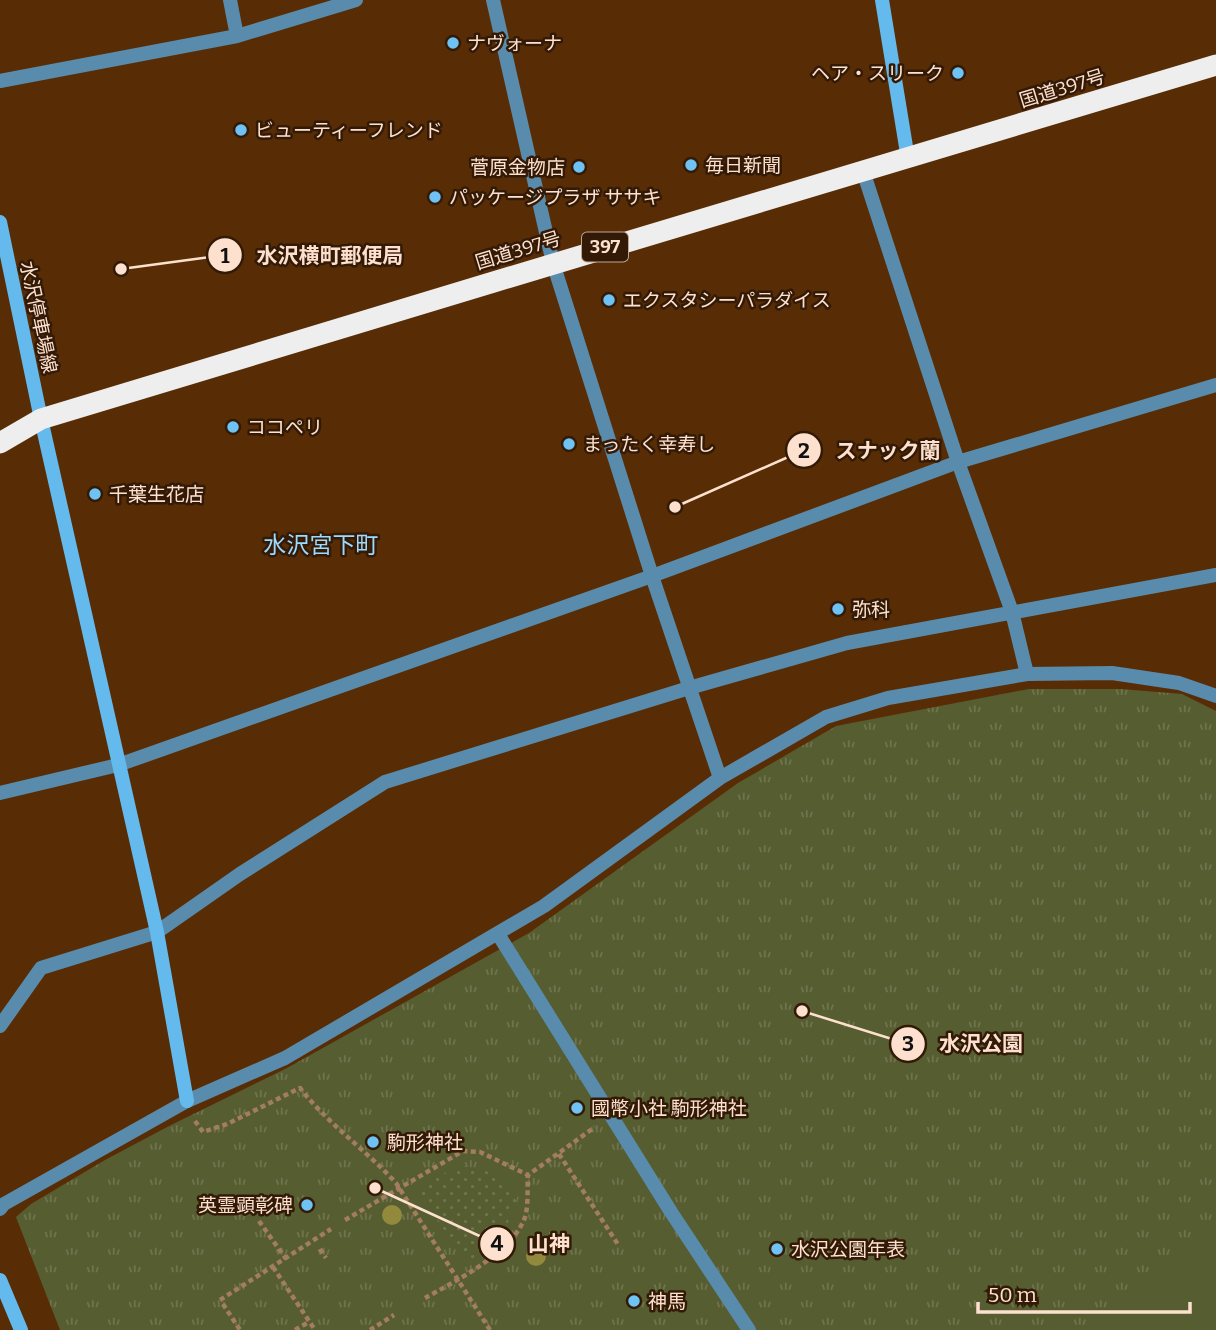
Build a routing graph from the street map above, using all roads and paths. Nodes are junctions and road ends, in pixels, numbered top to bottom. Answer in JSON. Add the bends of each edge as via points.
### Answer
{"nodes":[{"id":1,"x":230,"y":0,"type":"edge"},
{"id":2,"x":356,"y":0,"type":"edge"},
{"id":3,"x":493,"y":0,"type":"edge"},
{"id":4,"x":882,"y":0,"type":"edge"},
{"id":5,"x":237,"y":36,"type":"junction"},
{"id":6,"x":1216,"y":65,"type":"edge"},
{"id":7,"x":0,"y":81,"type":"edge"},
{"id":8,"x":908,"y":159,"type":"junction"},
{"id":9,"x":863,"y":171,"type":"junction"},
{"id":10,"x":0,"y":222,"type":"edge"},
{"id":11,"x":553,"y":263,"type":"junction"},
{"id":12,"x":1216,"y":385,"type":"edge"},
{"id":13,"x":41,"y":419,"type":"junction"},
{"id":14,"x":0,"y":443,"type":"edge"},
{"id":15,"x":958,"y":462,"type":"junction"},
{"id":16,"x":1216,"y":575,"type":"edge"},
{"id":17,"x":652,"y":576,"type":"junction"},
{"id":18,"x":1012,"y":612,"type":"junction"},
{"id":19,"x":1027,"y":674,"type":"junction"},
{"id":20,"x":689,"y":688,"type":"junction"},
{"id":21,"x":1216,"y":696,"type":"edge"},
{"id":22,"x":118,"y":765,"type":"junction"},
{"id":23,"x":720,"y":778,"type":"junction"},
{"id":24,"x":0,"y":793,"type":"edge"},
{"id":25,"x":157,"y":932,"type":"junction"},
{"id":26,"x":498,"y":934,"type":"junction"},
{"id":27,"x":0,"y":1026,"type":"edge"},
{"id":28,"x":185,"y":1102,"type":"junction"},
{"id":29,"x":577,"y":1141,"type":"dead end"},
{"id":30,"x":559,"y":1154,"type":"junction"},
{"id":31,"x":528,"y":1175,"type":"junction"},
{"id":32,"x":398,"y":1188,"type":"junction"},
{"id":33,"x":0,"y":1209,"type":"edge"},
{"id":34,"x":345,"y":1220,"type":"dead end"},
{"id":35,"x":259,"y":1221,"type":"dead end"},
{"id":36,"x":331,"y":1229,"type":"dead end"},
{"id":37,"x":619,"y":1246,"type":"dead end"},
{"id":38,"x":320,"y":1249,"type":"dead end"},
{"id":39,"x":326,"y":1258,"type":"dead end"},
{"id":40,"x":286,"y":1259,"type":"junction"},
{"id":41,"x":273,"y":1267,"type":"junction"},
{"id":42,"x":0,"y":1280,"type":"edge"},
{"id":43,"x":458,"y":1280,"type":"junction"},
{"id":44,"x":425,"y":1297,"type":"dead end"},
{"id":45,"x":394,"y":1315,"type":"dead end"},
{"id":46,"x":307,"y":1322,"type":"dead end"},
{"id":47,"x":21,"y":1330,"type":"edge"},
{"id":48,"x":240,"y":1330,"type":"edge"},
{"id":49,"x":295,"y":1330,"type":"edge"},
{"id":50,"x":315,"y":1330,"type":"edge"},
{"id":51,"x":370,"y":1330,"type":"edge"},
{"id":52,"x":490,"y":1330,"type":"edge"},
{"id":53,"x":749,"y":1330,"type":"edge"}],
"edges":[{"from":1,"to":5,"type":"street"},
{"from":2,"to":5,"type":"street"},
{"from":3,"to":11,"type":"street"},
{"from":4,"to":8,"type":"street"},
{"from":5,"to":7,"type":"street"},
{"from":6,"to":8,"type":"highway","name":"国道397号","number":"397"},
{"from":8,"to":9,"type":"highway","name":"国道397号","number":"397"},
{"from":9,"to":11,"type":"highway","name":"国道397号","number":"397"},
{"from":9,"to":15,"type":"street"},
{"from":10,"to":13,"type":"street","name":"水沢停車場線"},
{"from":11,"to":13,"type":"highway","name":"国道397号","number":"397"},
{"from":11,"to":17,"type":"street"},
{"from":12,"to":15,"type":"street"},
{"from":13,"to":14,"type":"highway","name":"国道397号","number":"397"},
{"from":13,"to":22,"type":"street","name":"水沢停車場線"},
{"from":15,"to":17,"type":"street"},
{"from":15,"to":18,"type":"street"},
{"from":16,"to":18,"type":"street"},
{"from":17,"to":20,"type":"street"},
{"from":17,"to":22,"type":"street"},
{"from":18,"to":19,"type":"street"},
{"from":18,"to":20,"type":"street","via":[[847,643]]},
{"from":19,"to":21,"type":"street","via":[[1112,673],[1179,683]]},
{"from":19,"to":23,"type":"street","via":[[888,698],[826,717]]},
{"from":20,"to":23,"type":"street"},
{"from":20,"to":25,"type":"street","via":[[385,782]]},
{"from":22,"to":24,"type":"street"},
{"from":22,"to":25,"type":"street","name":"水沢停車場線"},
{"from":23,"to":26,"type":"street","via":[[544,906]]},
{"from":25,"to":27,"type":"street","via":[[41,968]]},
{"from":25,"to":28,"type":"street","name":"水沢停車場線"},
{"from":26,"to":28,"type":"street","via":[[285,1058]]},
{"from":26,"to":53,"type":"street"},
{"from":28,"to":32,"type":"path","via":[[203,1132],[300,1088]]},
{"from":28,"to":33,"type":"street"},
{"from":29,"to":30,"type":"path"},
{"from":30,"to":31,"type":"path"},
{"from":30,"to":37,"type":"path"},
{"from":31,"to":32,"type":"path","via":[[480,1152],[463,1151]]},
{"from":31,"to":43,"type":"path","via":[[525,1219],[503,1249]]},
{"from":32,"to":34,"type":"path"},
{"from":32,"to":43,"type":"path"},
{"from":35,"to":40,"type":"path"},
{"from":36,"to":40,"type":"path"},
{"from":38,"to":39,"type":"path"},
{"from":40,"to":41,"type":"path"},
{"from":41,"to":48,"type":"path","via":[[221,1302]]},
{"from":41,"to":50,"type":"path"},
{"from":42,"to":47,"type":"street"},
{"from":43,"to":44,"type":"path"},
{"from":43,"to":52,"type":"path"},
{"from":45,"to":51,"type":"path"},
{"from":46,"to":49,"type":"path"}]}
